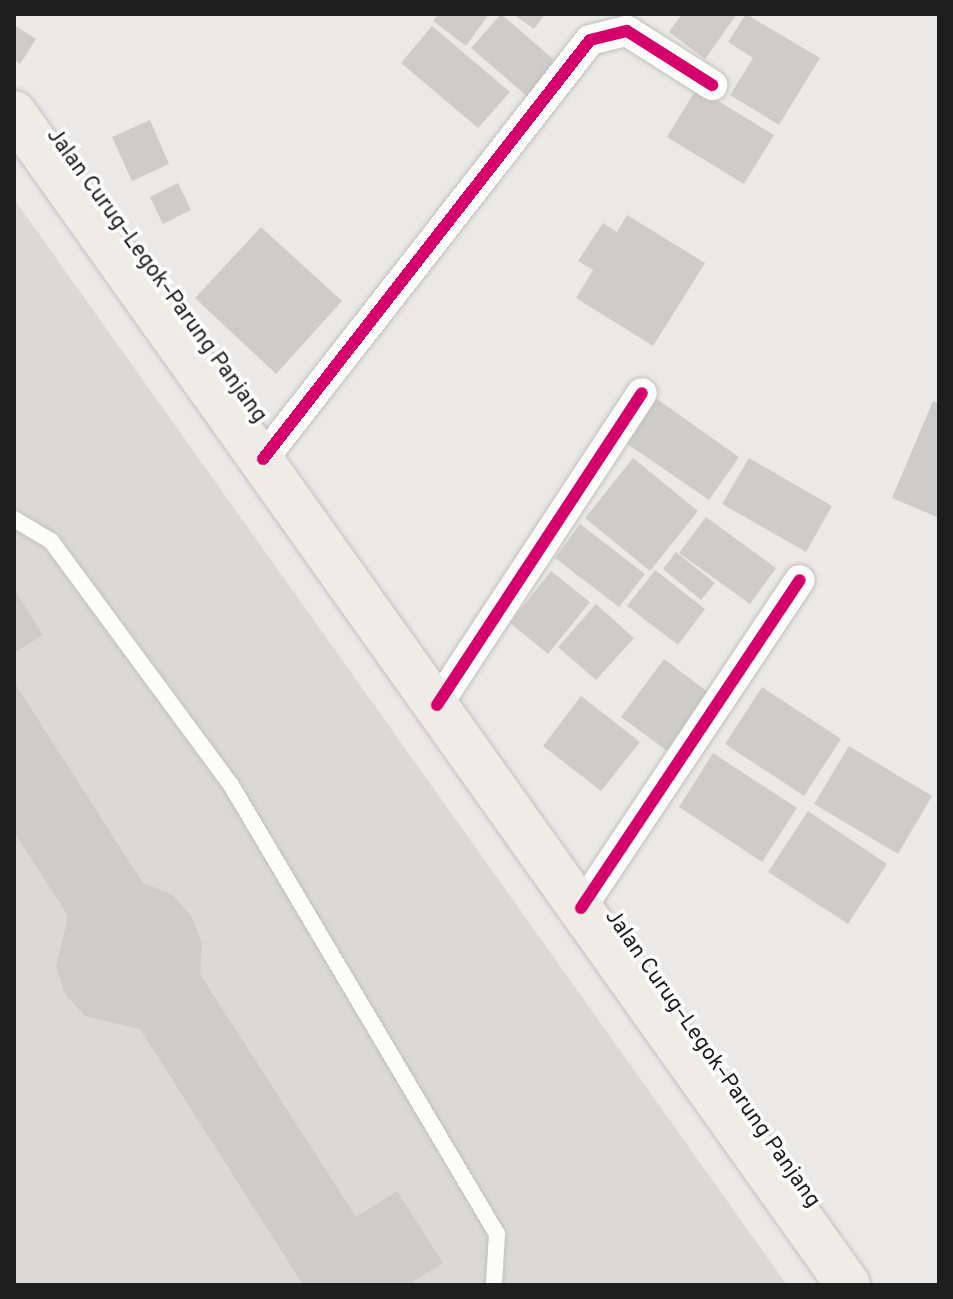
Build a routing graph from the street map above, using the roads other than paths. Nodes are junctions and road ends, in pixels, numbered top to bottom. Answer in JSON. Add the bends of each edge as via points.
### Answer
{"nodes":[{"id":1,"x":712,"y":85,"type":"dead end"},
{"id":2,"x":14,"y":113,"type":"edge"},
{"id":3,"x":642,"y":393,"type":"dead end"},
{"id":4,"x":263,"y":459,"type":"junction"},
{"id":5,"x":14,"y":519,"type":"edge"},
{"id":6,"x":800,"y":580,"type":"dead end"},
{"id":7,"x":437,"y":705,"type":"junction"},
{"id":8,"x":581,"y":908,"type":"junction"},
{"id":9,"x":494,"y":1285,"type":"edge"},
{"id":10,"x":848,"y":1285,"type":"edge"}],
"edges":[{"from":1,"to":4,"type":"street","via":[[627,31],[590,40]]},
{"from":2,"to":4,"type":"main road","name":"Jalan Curug–Legok–Parung Panjang"},
{"from":3,"to":7,"type":"street"},
{"from":4,"to":7,"type":"main road","name":"Jalan Curug–Legok–Parung Panjang"},
{"from":5,"to":9,"type":"lane","via":[[51,541],[231,785],[497,1234]]},
{"from":6,"to":8,"type":"street"},
{"from":7,"to":8,"type":"main road","name":"Jalan Curug–Legok–Parung Panjang"},
{"from":8,"to":10,"type":"main road","name":"Jalan Curug–Legok–Parung Panjang"}]}
